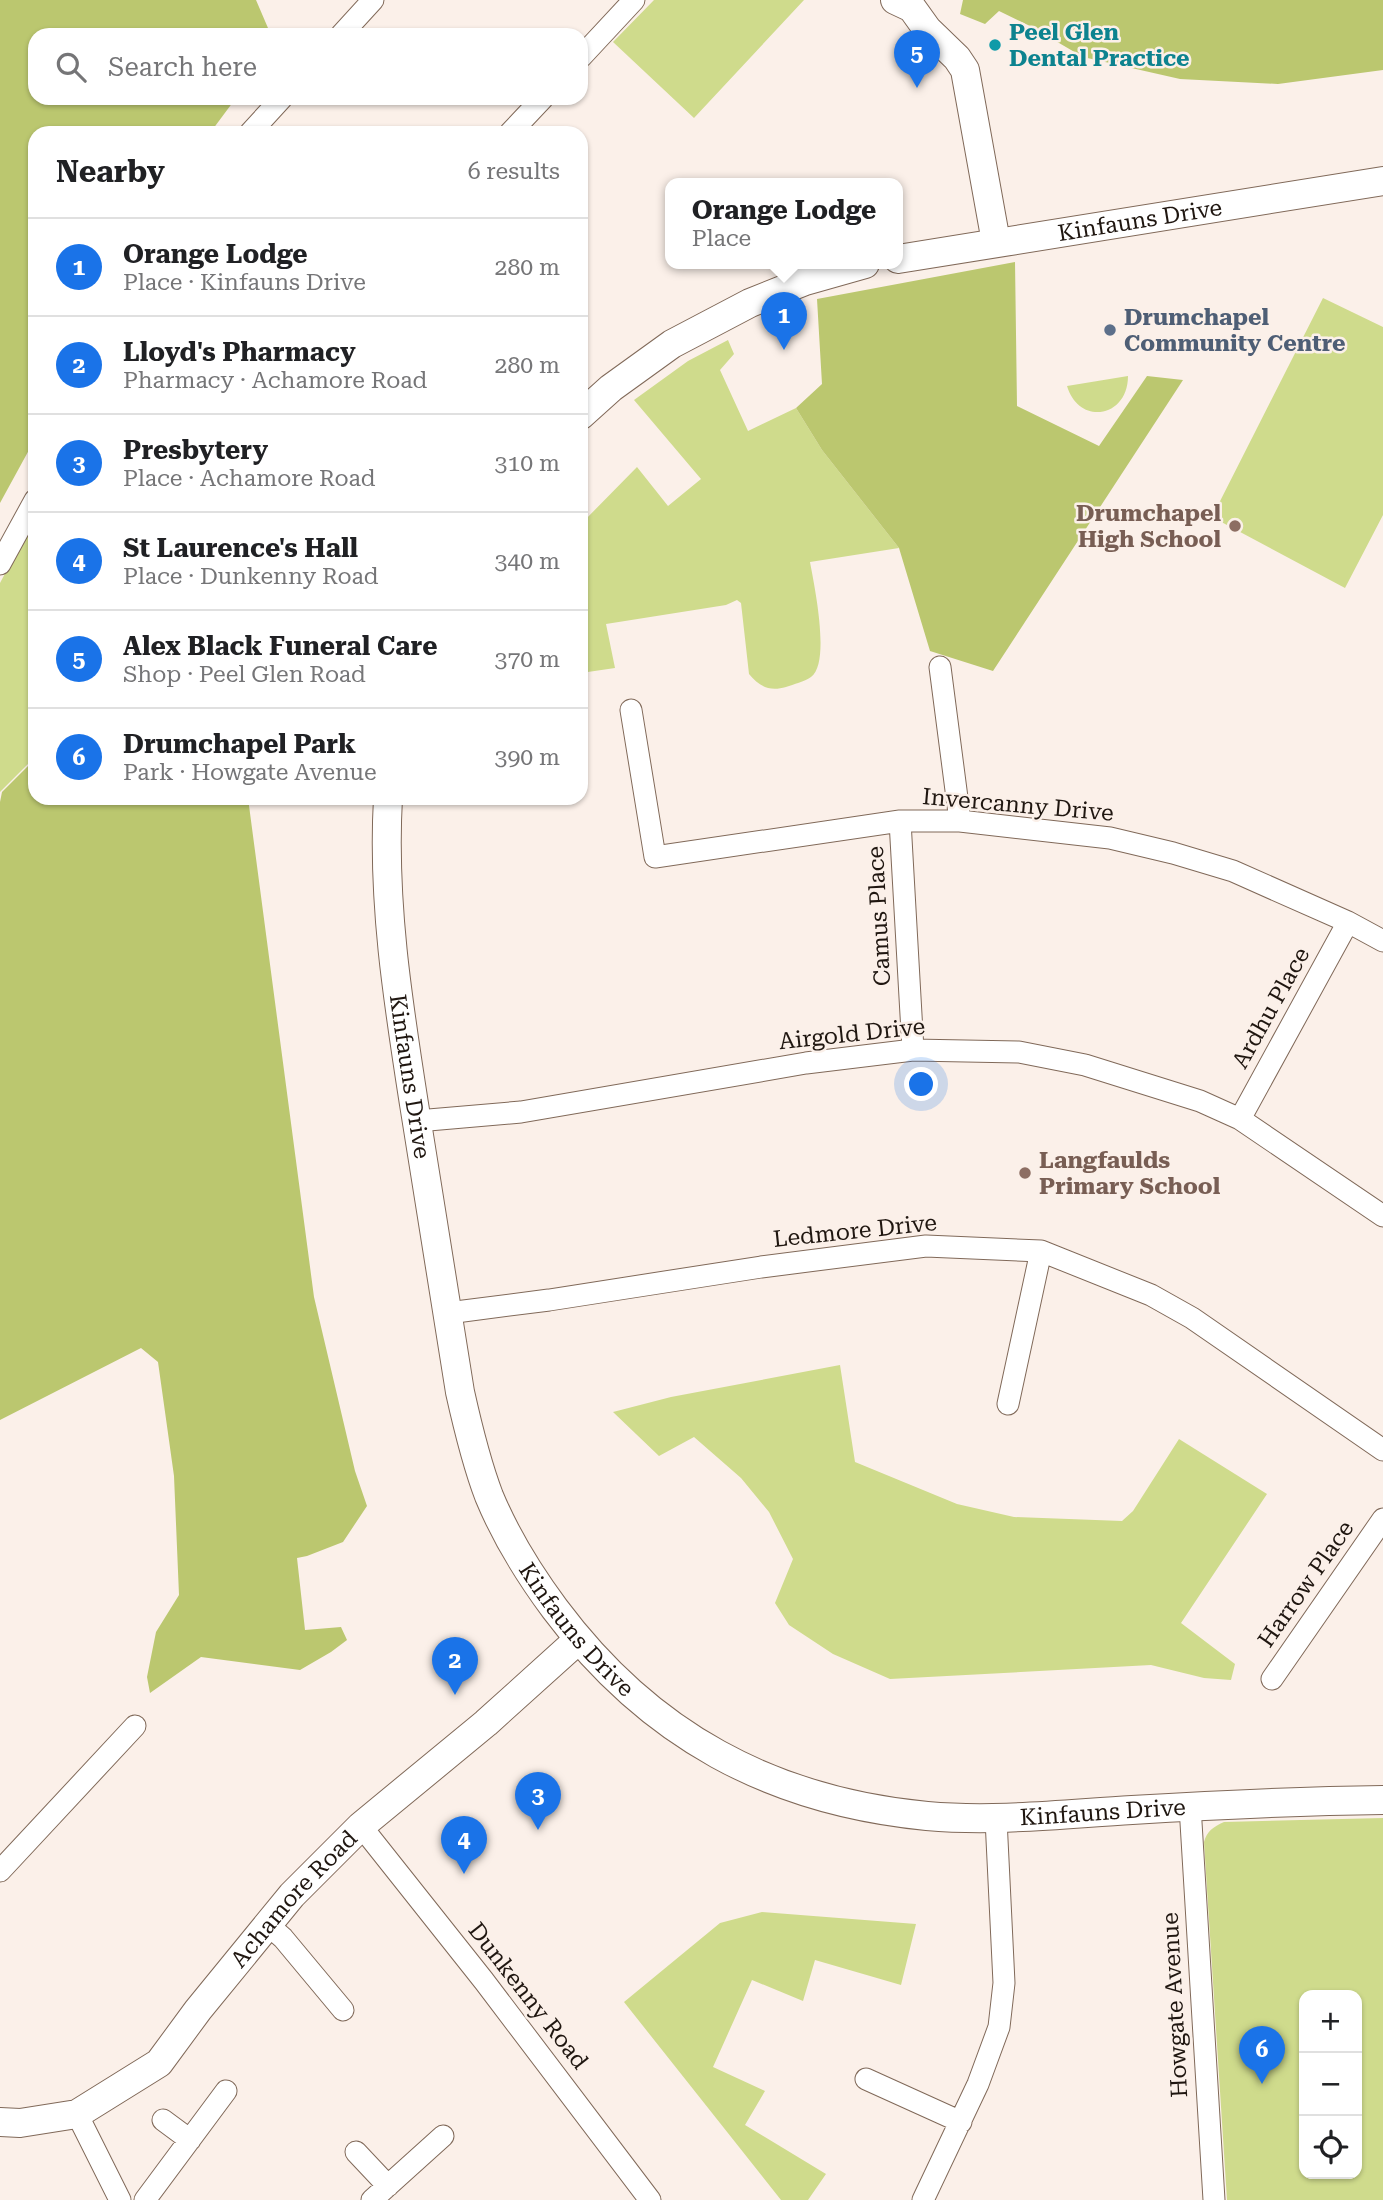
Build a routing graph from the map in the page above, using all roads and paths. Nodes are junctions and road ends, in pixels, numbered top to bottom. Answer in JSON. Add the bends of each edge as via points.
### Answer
{"nodes":[{"id":1,"x":373,"y":0,"type":"edge"},
{"id":2,"x":634,"y":0,"type":"edge"},
{"id":3,"x":895,"y":0,"type":"edge"},
{"id":4,"x":347,"y":28,"type":"edge"},
{"id":5,"x":588,"y":49,"type":"edge"},
{"id":6,"x":276,"y":105,"type":"edge"},
{"id":7,"x":536,"y":105,"type":"edge"},
{"id":8,"x":256,"y":126,"type":"edge"},
{"id":9,"x":516,"y":126,"type":"edge"},
{"id":10,"x":1383,"y":181,"type":"edge"},
{"id":11,"x":996,"y":242,"type":"junction"},
{"id":12,"x":903,"y":258,"type":"edge"},
{"id":13,"x":847,"y":269,"type":"edge"},
{"id":14,"x":588,"y":409,"type":"edge"},
{"id":15,"x":28,"y":512,"type":"edge"},
{"id":16,"x":0,"y":564,"type":"edge"},
{"id":17,"x":940,"y":667,"type":"dead end"},
{"id":18,"x":631,"y":709,"type":"dead end"},
{"id":19,"x":388,"y":805,"type":"edge"},
{"id":20,"x":900,"y":821,"type":"junction"},
{"id":21,"x":960,"y":821,"type":"junction"},
{"id":22,"x":1348,"y":922,"type":"junction"},
{"id":23,"x":1383,"y":941,"type":"edge"},
{"id":24,"x":913,"y":1050,"type":"junction"},
{"id":25,"x":1240,"y":1119,"type":"junction"},
{"id":26,"x":417,"y":1121,"type":"junction"},
{"id":27,"x":1383,"y":1216,"type":"edge"},
{"id":28,"x":1041,"y":1251,"type":"junction"},
{"id":29,"x":448,"y":1313,"type":"junction"},
{"id":30,"x":1008,"y":1404,"type":"dead end"},
{"id":31,"x":1383,"y":1450,"type":"edge"},
{"id":32,"x":1383,"y":1519,"type":"edge"},
{"id":33,"x":578,"y":1640,"type":"junction"},
{"id":34,"x":1272,"y":1679,"type":"dead end"},
{"id":35,"x":135,"y":1726,"type":"dead end"},
{"id":36,"x":1383,"y":1800,"type":"edge"},
{"id":37,"x":1190,"y":1806,"type":"junction"},
{"id":38,"x":996,"y":1819,"type":"junction"},
{"id":39,"x":361,"y":1826,"type":"junction"},
{"id":40,"x":0,"y":1871,"type":"edge"},
{"id":41,"x":267,"y":1924,"type":"junction"},
{"id":42,"x":343,"y":2010,"type":"dead end"},
{"id":43,"x":866,"y":2079,"type":"dead end"},
{"id":44,"x":226,"y":2091,"type":"dead end"},
{"id":45,"x":76,"y":2114,"type":"junction"},
{"id":46,"x":163,"y":2120,"type":"dead end"},
{"id":47,"x":0,"y":2122,"type":"edge"},
{"id":48,"x":961,"y":2122,"type":"junction"},
{"id":49,"x":443,"y":2136,"type":"dead end"},
{"id":50,"x":190,"y":2140,"type":"junction"},
{"id":51,"x":356,"y":2152,"type":"dead end"},
{"id":52,"x":380,"y":2193,"type":"edge"},
{"id":53,"x":120,"y":2200,"type":"edge"},
{"id":54,"x":145,"y":2200,"type":"edge"},
{"id":55,"x":650,"y":2200,"type":"edge"},
{"id":56,"x":923,"y":2200,"type":"edge"},
{"id":57,"x":1214,"y":2200,"type":"edge"}],
"edges":[{"from":1,"to":4,"type":"street"},
{"from":2,"to":5,"type":"street"},
{"from":3,"to":11,"type":"street","via":[[912,8],[965,70]]},
{"from":6,"to":8,"type":"street"},
{"from":7,"to":9,"type":"street"},
{"from":10,"to":11,"type":"street","name":"Kinfauns Drive"},
{"from":11,"to":12,"type":"street","name":"Kinfauns Drive"},
{"from":13,"to":14,"type":"street","via":[[750,303],[672,344]]},
{"from":15,"to":16,"type":"street"},
{"from":17,"to":21,"type":"street"},
{"from":18,"to":20,"type":"street","name":"Invercanny Drive","via":[[655,857]]},
{"from":19,"to":26,"type":"street","name":"Kinfauns Drive","via":[[389,925]]},
{"from":20,"to":21,"type":"street","name":"Invercanny Drive"},
{"from":20,"to":24,"type":"street","name":"Camus Place"},
{"from":21,"to":22,"type":"street","name":"Invercanny Drive","via":[[1110,838],[1172,853],[1233,871]]},
{"from":22,"to":23,"type":"street","name":"Invercanny Drive"},
{"from":22,"to":25,"type":"street","name":"Ardhu Place"},
{"from":24,"to":25,"type":"street","name":"Airgold Drive","via":[[1018,1052],[1085,1065],[1200,1101]]},
{"from":24,"to":26,"type":"street","name":"Airgold Drive","via":[[806,1063],[521,1112]]},
{"from":25,"to":27,"type":"street","name":"Airgold Drive"},
{"from":26,"to":29,"type":"street","name":"Kinfauns Drive"},
{"from":28,"to":29,"type":"street","name":"Ledmore Drive","via":[[926,1246]]},
{"from":28,"to":30,"type":"street"},
{"from":28,"to":31,"type":"street","name":"Ledmore Drive","via":[[1151,1295],[1192,1318]]},
{"from":29,"to":33,"type":"street","name":"Kinfauns Drive","via":[[471,1445],[490,1497],[514,1548]]},
{"from":32,"to":34,"type":"street","name":"Harrow Place"},
{"from":33,"to":38,"type":"street","name":"Kinfauns Drive","via":[[629,1692],[694,1741],[762,1775],[825,1798],[887,1811]]},
{"from":33,"to":39,"type":"street","name":"Achamore Road"},
{"from":35,"to":40,"type":"street"},
{"from":36,"to":37,"type":"street","name":"Kinfauns Drive"},
{"from":37,"to":38,"type":"street","name":"Kinfauns Drive"},
{"from":37,"to":57,"type":"street","name":"Howgate Avenue"},
{"from":38,"to":48,"type":"street","via":[[1003,2006],[992,2049]]},
{"from":39,"to":41,"type":"street","name":"Achamore Road"},
{"from":39,"to":55,"type":"street","name":"Dunkenny Road"},
{"from":41,"to":42,"type":"street"},
{"from":41,"to":45,"type":"street","name":"Achamore Road","via":[[159,2063]]},
{"from":43,"to":48,"type":"street"},
{"from":44,"to":50,"type":"street"},
{"from":45,"to":47,"type":"street","name":"Achamore Road"},
{"from":45,"to":53,"type":"street"},
{"from":46,"to":50,"type":"street"},
{"from":48,"to":56,"type":"street"},
{"from":49,"to":52,"type":"street"},
{"from":50,"to":54,"type":"street"},
{"from":51,"to":52,"type":"street"}]}
